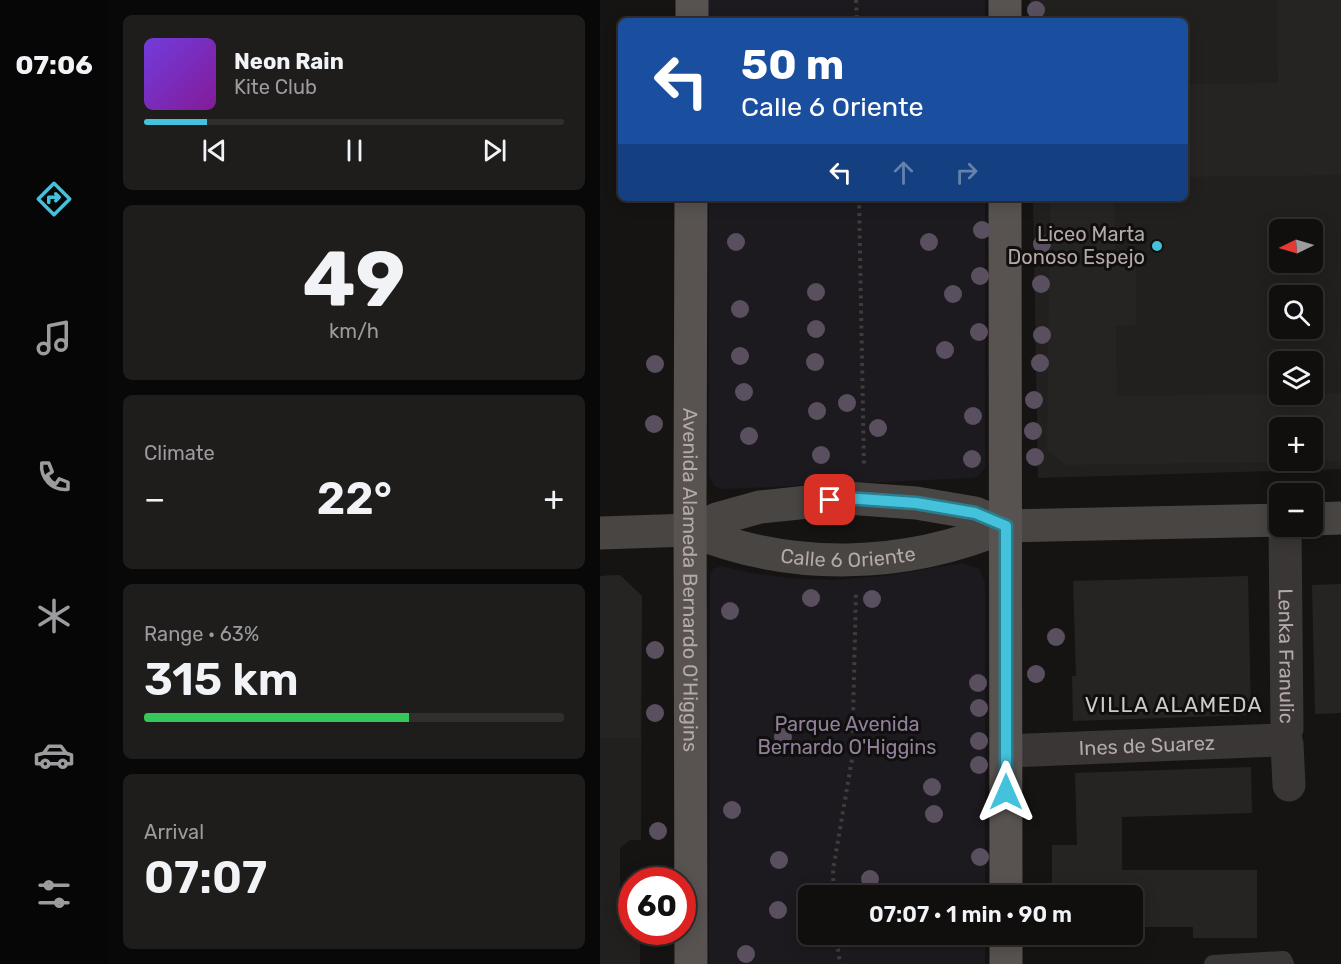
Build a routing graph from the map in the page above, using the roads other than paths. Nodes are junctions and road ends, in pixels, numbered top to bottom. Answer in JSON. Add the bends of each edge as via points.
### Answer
{"nodes":[{"id":1,"x":692,"y":0,"type":"edge"},
{"id":2,"x":1005,"y":0,"type":"edge"},
{"id":3,"x":692,"y":18,"type":"edge"},
{"id":4,"x":1005,"y":18,"type":"edge"},
{"id":5,"x":691,"y":201,"type":"edge"},
{"id":6,"x":1005,"y":201,"type":"edge"},
{"id":7,"x":1341,"y":518,"type":"edge"},
{"id":8,"x":1269,"y":519,"type":"edge"},
{"id":9,"x":1323,"y":519,"type":"edge"},
{"id":10,"x":1006,"y":526,"type":"junction"},
{"id":11,"x":690,"y":530,"type":"junction"},
{"id":12,"x":600,"y":533,"type":"edge"},
{"id":13,"x":1285,"y":537,"type":"edge"},
{"id":14,"x":1284,"y":735,"type":"junction"},
{"id":15,"x":1006,"y":751,"type":"junction"},
{"id":16,"x":1289,"y":785,"type":"dead end"},
{"id":17,"x":1006,"y":885,"type":"edge"},
{"id":18,"x":1006,"y":945,"type":"edge"},
{"id":19,"x":692,"y":964,"type":"edge"},
{"id":20,"x":1006,"y":964,"type":"edge"},
{"id":21,"x":1213,"y":964,"type":"edge"},
{"id":22,"x":1285,"y":964,"type":"edge"}],
"edges":[{"from":1,"to":3,"type":"main road"},
{"from":2,"to":4,"type":"main road"},
{"from":5,"to":11,"type":"main road","name":"Avenida Alameda Bernardo O'Higgins"},
{"from":6,"to":10,"type":"main road"},
{"from":7,"to":9,"type":"main road"},
{"from":8,"to":10,"type":"main road","name":"Calle 6 Oriente"},
{"from":10,"to":11,"type":"main road","name":"Calle 6 Oriente","via":[[975,513],[916,503],[846,498],[760,507]]},
{"from":10,"to":11,"type":"main road","name":"Calle 6 Oriente","via":[[975,539],[914,555],[857,561],[797,559],[718,542]]},
{"from":10,"to":15,"type":"main road"},
{"from":11,"to":12,"type":"main road","name":"Calle 6 Oriente"},
{"from":11,"to":19,"type":"main road","name":"Avenida Alameda Bernardo O'Higgins"},
{"from":13,"to":14,"type":"street","name":"Lenka Franulic"},
{"from":14,"to":15,"type":"street","name":"Ines de Suarez","via":[[1280,740]]},
{"from":14,"to":16,"type":"street","name":"Lenka Franulic"},
{"from":15,"to":17,"type":"main road"},
{"from":18,"to":20,"type":"main road"},
{"from":21,"to":22,"type":"lane","via":[[1283,960]]}]}
